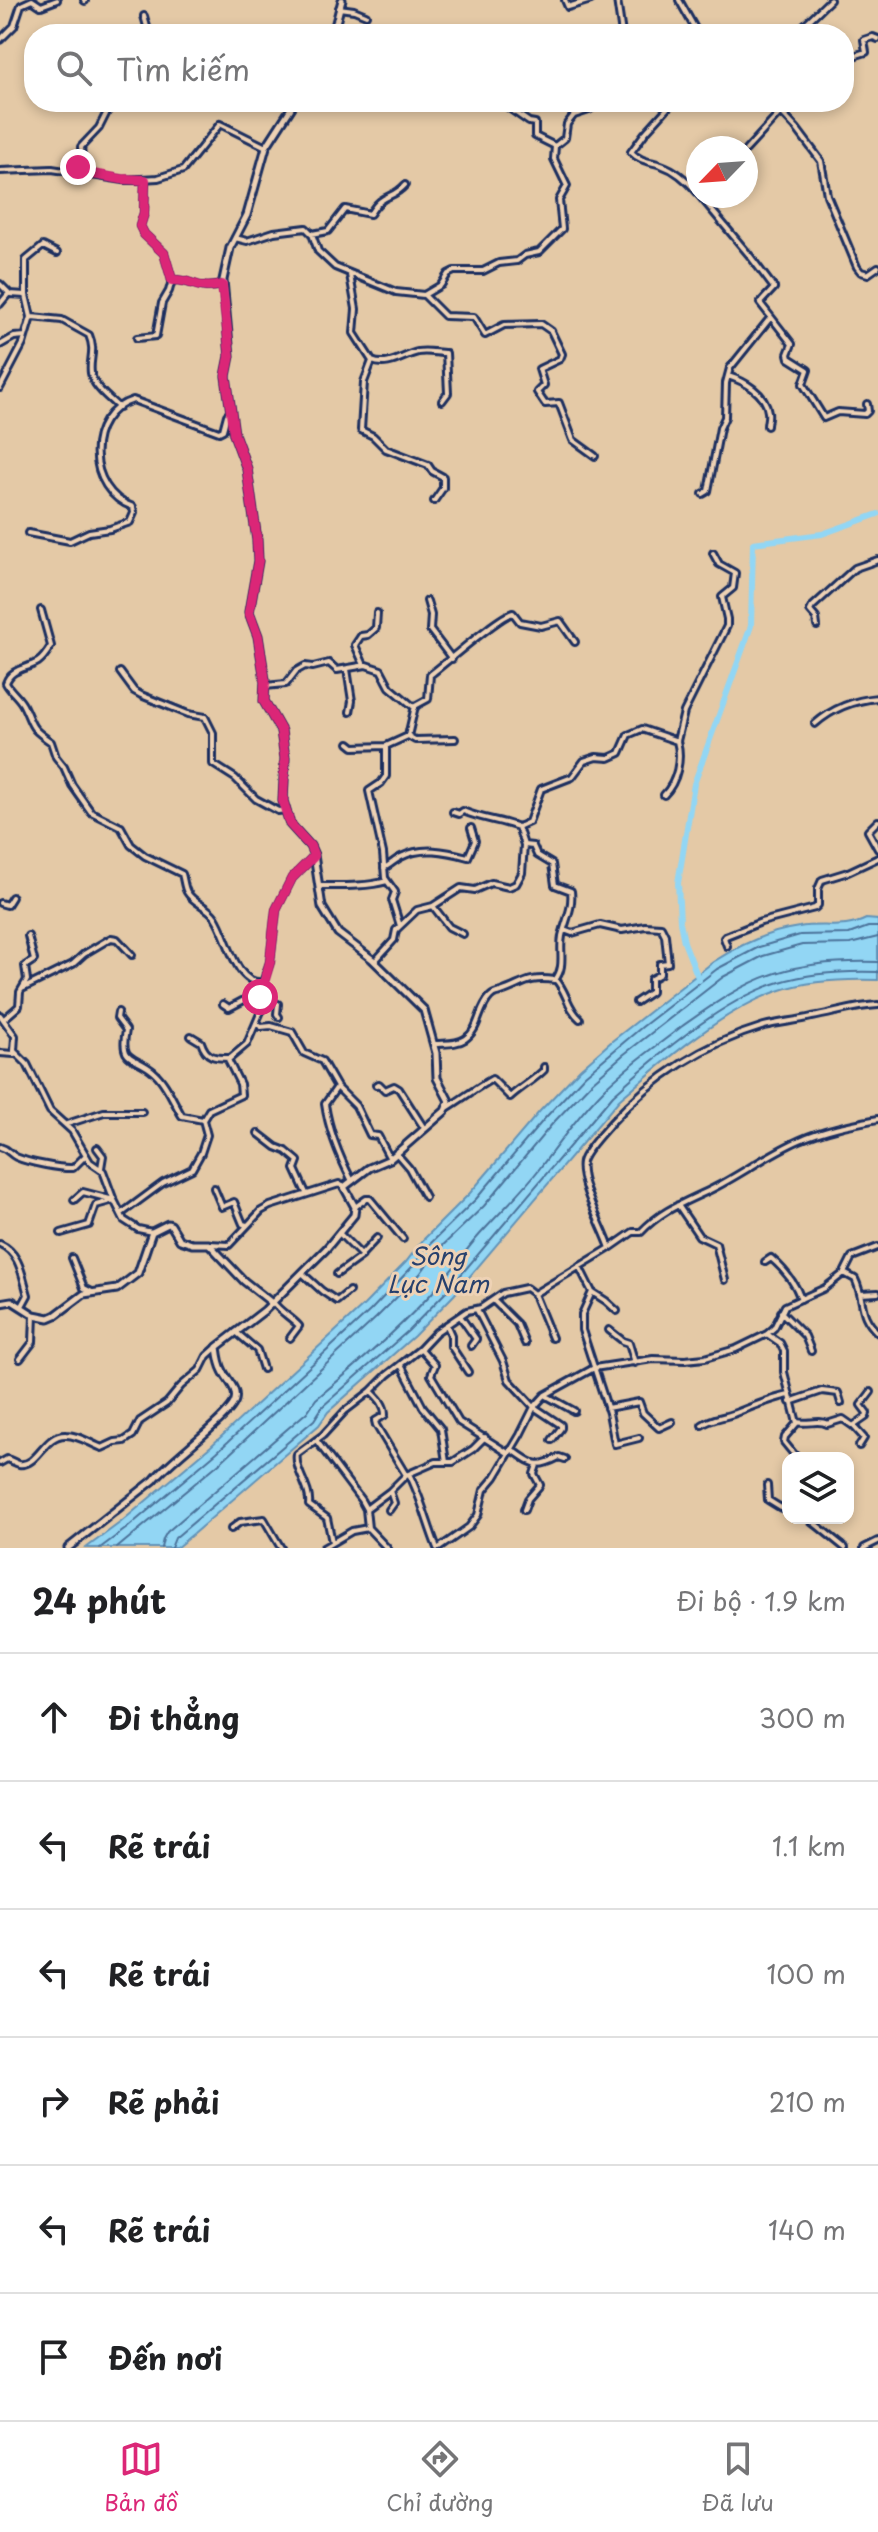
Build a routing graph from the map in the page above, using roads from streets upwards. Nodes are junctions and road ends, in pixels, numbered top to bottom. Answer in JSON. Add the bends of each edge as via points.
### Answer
{"nodes":[{"id":1,"x":57,"y":0,"type":"edge"},
{"id":2,"x":342,"y":0,"type":"edge"},
{"id":3,"x":565,"y":0,"type":"edge"},
{"id":4,"x":591,"y":0,"type":"edge"},
{"id":5,"x":617,"y":0,"type":"edge"},
{"id":6,"x":679,"y":0,"type":"edge"},
{"id":7,"x":830,"y":0,"type":"edge"},
{"id":8,"x":339,"y":8,"type":"junction"},
{"id":9,"x":366,"y":15,"type":"dead end"},
{"id":10,"x":144,"y":16,"type":"dead end"},
{"id":11,"x":146,"y":24,"type":"edge"},
{"id":12,"x":335,"y":24,"type":"edge"},
{"id":13,"x":621,"y":24,"type":"edge"},
{"id":14,"x":692,"y":24,"type":"edge"},
{"id":15,"x":805,"y":24,"type":"edge"},
{"id":16,"x":878,"y":39,"type":"edge"},
{"id":17,"x":0,"y":40,"type":"edge"},
{"id":18,"x":854,"y":56,"type":"edge"},
{"id":19,"x":107,"y":112,"type":"edge"},
{"id":20,"x":289,"y":112,"type":"edge"},
{"id":21,"x":515,"y":112,"type":"edge"},
{"id":22,"x":578,"y":112,"type":"edge"},
{"id":23,"x":664,"y":112,"type":"edge"},
{"id":24,"x":779,"y":112,"type":"edge"},
{"id":25,"x":781,"y":112,"type":"edge"},
{"id":26,"x":758,"y":136,"type":"edge"},
{"id":27,"x":555,"y":146,"type":"junction"},
{"id":28,"x":266,"y":147,"type":"junction"},
{"id":29,"x":0,"y":171,"type":"edge"},
{"id":30,"x":76,"y":171,"type":"junction"},
{"id":31,"x":145,"y":180,"type":"junction"},
{"id":32,"x":686,"y":180,"type":"edge"},
{"id":33,"x":405,"y":185,"type":"dead end"},
{"id":34,"x":709,"y":208,"type":"edge"},
{"id":35,"x":312,"y":234,"type":"junction"},
{"id":36,"x":235,"y":238,"type":"junction"},
{"id":37,"x":57,"y":253,"type":"dead end"},
{"id":38,"x":878,"y":267,"type":"edge"},
{"id":39,"x":350,"y":275,"type":"junction"},
{"id":40,"x":172,"y":280,"type":"junction"},
{"id":41,"x":0,"y":284,"type":"edge"},
{"id":42,"x":222,"y":285,"type":"junction"},
{"id":43,"x":9,"y":293,"type":"junction"},
{"id":44,"x":26,"y":295,"type":"junction"},
{"id":45,"x":424,"y":295,"type":"junction"},
{"id":46,"x":0,"y":304,"type":"edge"},
{"id":47,"x":31,"y":317,"type":"junction"},
{"id":48,"x":771,"y":317,"type":"junction"},
{"id":49,"x":25,"y":336,"type":"junction"},
{"id":50,"x":137,"y":338,"type":"dead end"},
{"id":51,"x":0,"y":345,"type":"edge"},
{"id":52,"x":372,"y":361,"type":"junction"},
{"id":53,"x":728,"y":376,"type":"junction"},
{"id":54,"x":0,"y":388,"type":"edge"},
{"id":55,"x":442,"y":401,"type":"dead end"},
{"id":56,"x":867,"y":404,"type":"dead end"},
{"id":57,"x":119,"y":408,"type":"junction"},
{"id":58,"x":231,"y":412,"type":"junction"},
{"id":59,"x":767,"y":426,"type":"dead end"},
{"id":60,"x":595,"y":456,"type":"dead end"},
{"id":61,"x":703,"y":494,"type":"dead end"},
{"id":62,"x":434,"y":501,"type":"dead end"},
{"id":63,"x":28,"y":533,"type":"dead end"},
{"id":64,"x":713,"y":553,"type":"dead end"},
{"id":65,"x":878,"y":560,"type":"edge"},
{"id":66,"x":427,"y":601,"type":"dead end"},
{"id":67,"x":41,"y":610,"type":"dead end"},
{"id":68,"x":377,"y":613,"type":"dead end"},
{"id":69,"x":817,"y":626,"type":"dead end"},
{"id":70,"x":575,"y":642,"type":"dead end"},
{"id":71,"x":452,"y":659,"type":"junction"},
{"id":72,"x":364,"y":665,"type":"junction"},
{"id":73,"x":347,"y":669,"type":"junction"},
{"id":74,"x":120,"y":672,"type":"dead end"},
{"id":75,"x":265,"y":686,"type":"junction"},
{"id":76,"x":878,"y":698,"type":"edge"},
{"id":77,"x":415,"y":708,"type":"junction"},
{"id":78,"x":350,"y":712,"type":"dead end"},
{"id":79,"x":815,"y":724,"type":"dead end"},
{"id":80,"x":408,"y":736,"type":"junction"},
{"id":81,"x":455,"y":739,"type":"dead end"},
{"id":82,"x":677,"y":741,"type":"junction"},
{"id":83,"x":349,"y":743,"type":"dead end"},
{"id":84,"x":386,"y":746,"type":"junction"},
{"id":85,"x":664,"y":795,"type":"dead end"},
{"id":86,"x":286,"y":810,"type":"junction"},
{"id":87,"x":453,"y":812,"type":"dead end"},
{"id":88,"x":878,"y":821,"type":"edge"},
{"id":89,"x":518,"y":827,"type":"junction"},
{"id":90,"x":471,"y":828,"type":"dead end"},
{"id":91,"x":524,"y":845,"type":"junction"},
{"id":92,"x":878,"y":849,"type":"edge"},
{"id":93,"x":314,"y":856,"type":"junction"},
{"id":94,"x":878,"y":858,"type":"edge"},
{"id":95,"x":384,"y":868,"type":"junction"},
{"id":96,"x":387,"y":881,"type":"junction"},
{"id":97,"x":319,"y":886,"type":"junction"},
{"id":98,"x":12,"y":897,"type":"dead end"},
{"id":99,"x":0,"y":903,"type":"edge"},
{"id":100,"x":433,"y":906,"type":"junction"},
{"id":101,"x":400,"y":926,"type":"junction"},
{"id":102,"x":564,"y":930,"type":"junction"},
{"id":103,"x":463,"y":934,"type":"dead end"},
{"id":104,"x":28,"y":936,"type":"dead end"},
{"id":105,"x":727,"y":946,"type":"dead end"},
{"id":106,"x":132,"y":955,"type":"dead end"},
{"id":107,"x":375,"y":961,"type":"junction"},
{"id":108,"x":556,"y":980,"type":"junction"},
{"id":109,"x":263,"y":982,"type":"junction"},
{"id":110,"x":22,"y":989,"type":"junction"},
{"id":111,"x":261,"y":1000,"type":"junction"},
{"id":112,"x":636,"y":1002,"type":"dead end"},
{"id":113,"x":223,"y":1004,"type":"dead end"},
{"id":114,"x":878,"y":1005,"type":"edge"},
{"id":115,"x":118,"y":1012,"type":"dead end"},
{"id":116,"x":2,"y":1017,"type":"edge"},
{"id":117,"x":279,"y":1017,"type":"dead end"},
{"id":118,"x":580,"y":1019,"type":"dead end"},
{"id":119,"x":256,"y":1022,"type":"junction"},
{"id":120,"x":191,"y":1036,"type":"dead end"},
{"id":121,"x":434,"y":1044,"type":"junction"},
{"id":122,"x":0,"y":1053,"type":"edge"},
{"id":123,"x":17,"y":1054,"type":"junction"},
{"id":124,"x":229,"y":1058,"type":"junction"},
{"id":125,"x":544,"y":1067,"type":"dead end"},
{"id":126,"x":376,"y":1085,"type":"dead end"},
{"id":127,"x":337,"y":1087,"type":"junction"},
{"id":128,"x":447,"y":1108,"type":"junction"},
{"id":129,"x":142,"y":1112,"type":"dead end"},
{"id":130,"x":878,"y":1119,"type":"edge"},
{"id":131,"x":203,"y":1120,"type":"junction"},
{"id":132,"x":67,"y":1124,"type":"junction"},
{"id":133,"x":424,"y":1128,"type":"junction"},
{"id":134,"x":258,"y":1133,"type":"dead end"},
{"id":135,"x":0,"y":1147,"type":"edge"},
{"id":136,"x":97,"y":1148,"type":"dead end"},
{"id":137,"x":86,"y":1155,"type":"junction"},
{"id":138,"x":393,"y":1156,"type":"junction"},
{"id":139,"x":101,"y":1168,"type":"junction"},
{"id":140,"x":352,"y":1181,"type":"junction"},
{"id":141,"x":344,"y":1187,"type":"junction"},
{"id":142,"x":214,"y":1188,"type":"dead end"},
{"id":143,"x":306,"y":1193,"type":"junction"},
{"id":144,"x":425,"y":1197,"type":"dead end"},
{"id":145,"x":113,"y":1199,"type":"junction"},
{"id":146,"x":74,"y":1200,"type":"dead end"},
{"id":147,"x":678,"y":1205,"type":"junction"},
{"id":148,"x":355,"y":1207,"type":"junction"},
{"id":149,"x":121,"y":1214,"type":"junction"},
{"id":150,"x":247,"y":1225,"type":"junction"},
{"id":151,"x":152,"y":1232,"type":"junction"},
{"id":152,"x":61,"y":1233,"type":"dead end"},
{"id":153,"x":339,"y":1233,"type":"junction"},
{"id":154,"x":377,"y":1238,"type":"dead end"},
{"id":155,"x":403,"y":1239,"type":"dead end"},
{"id":156,"x":0,"y":1244,"type":"edge"},
{"id":157,"x":209,"y":1244,"type":"junction"},
{"id":158,"x":878,"y":1247,"type":"edge"},
{"id":159,"x":610,"y":1248,"type":"junction"},
{"id":160,"x":362,"y":1254,"type":"junction"},
{"id":161,"x":72,"y":1258,"type":"dead end"},
{"id":162,"x":765,"y":1262,"type":"dead end"},
{"id":163,"x":579,"y":1266,"type":"junction"},
{"id":164,"x":301,"y":1272,"type":"junction"},
{"id":165,"x":844,"y":1273,"type":"junction"},
{"id":166,"x":337,"y":1274,"type":"dead end"},
{"id":167,"x":725,"y":1280,"type":"dead end"},
{"id":168,"x":349,"y":1291,"type":"dead end"},
{"id":169,"x":92,"y":1292,"type":"junction"},
{"id":170,"x":592,"y":1292,"type":"junction"},
{"id":171,"x":878,"y":1293,"type":"edge"},
{"id":172,"x":534,"y":1294,"type":"junction"},
{"id":173,"x":860,"y":1294,"type":"junction"},
{"id":174,"x":801,"y":1299,"type":"junction"},
{"id":175,"x":493,"y":1300,"type":"junction"},
{"id":176,"x":272,"y":1302,"type":"junction"},
{"id":177,"x":0,"y":1303,"type":"edge"},
{"id":178,"x":22,"y":1306,"type":"junction"},
{"id":179,"x":477,"y":1310,"type":"junction"},
{"id":180,"x":617,"y":1311,"type":"dead end"},
{"id":181,"x":781,"y":1312,"type":"junction"},
{"id":182,"x":34,"y":1315,"type":"junction"},
{"id":183,"x":460,"y":1316,"type":"junction"},
{"id":184,"x":447,"y":1326,"type":"junction"},
{"id":185,"x":609,"y":1330,"type":"dead end"},
{"id":186,"x":236,"y":1332,"type":"junction"},
{"id":187,"x":878,"y":1333,"type":"edge"},
{"id":188,"x":767,"y":1334,"type":"junction"},
{"id":189,"x":290,"y":1338,"type":"dead end"},
{"id":190,"x":552,"y":1338,"type":"dead end"},
{"id":191,"x":525,"y":1343,"type":"dead end"},
{"id":192,"x":471,"y":1346,"type":"dead end"},
{"id":193,"x":217,"y":1347,"type":"junction"},
{"id":194,"x":420,"y":1349,"type":"junction"},
{"id":195,"x":811,"y":1351,"type":"dead end"},
{"id":196,"x":20,"y":1359,"type":"dead end"},
{"id":197,"x":635,"y":1363,"type":"junction"},
{"id":198,"x":401,"y":1364,"type":"junction"},
{"id":199,"x":594,"y":1368,"type":"junction"},
{"id":200,"x":263,"y":1369,"type":"dead end"},
{"id":201,"x":468,"y":1372,"type":"dead end"},
{"id":202,"x":371,"y":1391,"type":"junction"},
{"id":203,"x":871,"y":1392,"type":"dead end"},
{"id":204,"x":545,"y":1395,"type":"junction"},
{"id":205,"x":790,"y":1398,"type":"junction"},
{"id":206,"x":841,"y":1403,"type":"dead end"},
{"id":207,"x":534,"y":1407,"type":"junction"},
{"id":208,"x":607,"y":1408,"type":"junction"},
{"id":209,"x":574,"y":1411,"type":"dead end"},
{"id":210,"x":672,"y":1422,"type":"dead end"},
{"id":211,"x":797,"y":1422,"type":"junction"},
{"id":212,"x":702,"y":1425,"type":"dead end"},
{"id":213,"x":853,"y":1426,"type":"junction"},
{"id":214,"x":485,"y":1437,"type":"junction"},
{"id":215,"x":639,"y":1438,"type":"dead end"},
{"id":216,"x":316,"y":1440,"type":"junction"},
{"id":217,"x":552,"y":1440,"type":"dead end"},
{"id":218,"x":859,"y":1446,"type":"dead end"},
{"id":219,"x":510,"y":1451,"type":"junction"},
{"id":220,"x":792,"y":1452,"type":"edge"},
{"id":221,"x":565,"y":1459,"type":"dead end"},
{"id":222,"x":446,"y":1462,"type":"junction"},
{"id":223,"x":0,"y":1463,"type":"edge"},
{"id":224,"x":537,"y":1465,"type":"junction"},
{"id":225,"x":408,"y":1475,"type":"junction"},
{"id":226,"x":767,"y":1485,"type":"dead end"},
{"id":227,"x":390,"y":1491,"type":"junction"},
{"id":228,"x":782,"y":1507,"type":"edge"},
{"id":229,"x":366,"y":1509,"type":"junction"},
{"id":230,"x":389,"y":1510,"type":"dead end"},
{"id":231,"x":524,"y":1510,"type":"dead end"},
{"id":232,"x":815,"y":1524,"type":"edge"},
{"id":233,"x":368,"y":1528,"type":"junction"},
{"id":234,"x":231,"y":1529,"type":"dead end"},
{"id":235,"x":878,"y":1541,"type":"edge"},
{"id":236,"x":333,"y":1544,"type":"edge"},
{"id":237,"x":68,"y":1548,"type":"edge"},
{"id":238,"x":281,"y":1548,"type":"edge"},
{"id":239,"x":323,"y":1548,"type":"edge"},
{"id":240,"x":387,"y":1548,"type":"edge"},
{"id":241,"x":438,"y":1548,"type":"edge"},
{"id":242,"x":845,"y":1548,"type":"edge"},
{"id":243,"x":864,"y":1548,"type":"edge"}],
"edges":[{"from":1,"to":17,"type":"street","via":[[21,5],[14,26]]},
{"from":2,"to":8,"type":"street"},
{"from":3,"to":4,"type":"street","via":[[568,7]]},
{"from":5,"to":13,"type":"street"},
{"from":6,"to":14,"type":"street"},
{"from":7,"to":15,"type":"street"},
{"from":8,"to":9,"type":"street"},
{"from":8,"to":12,"type":"street"},
{"from":10,"to":11,"type":"street"},
{"from":16,"to":18,"type":"street","via":[[864,40],[866,52]]},
{"from":19,"to":30,"type":"street","via":[[81,147]]},
{"from":20,"to":28,"type":"street"},
{"from":21,"to":27,"type":"street","via":[[535,123],[535,136]]},
{"from":22,"to":27,"type":"street"},
{"from":23,"to":32,"type":"street","via":[[631,152]]},
{"from":24,"to":26,"type":"street"},
{"from":25,"to":38,"type":"street","via":[[821,161],[827,195],[858,270],[868,274]]},
{"from":27,"to":45,"type":"street","via":[[554,159],[567,186],[559,200],[562,229],[539,252],[483,271],[454,271]]},
{"from":28,"to":31,"type":"street","via":[[220,124],[183,170]]},
{"from":28,"to":36,"type":"street"},
{"from":29,"to":30,"type":"street"},
{"from":30,"to":31,"type":"street"},
{"from":31,"to":40,"type":"street","via":[[140,226],[164,253]]},
{"from":33,"to":35,"type":"street","via":[[381,199],[370,214],[345,209],[328,231]]},
{"from":34,"to":48,"type":"street","via":[[773,286],[760,303]]},
{"from":35,"to":36,"type":"street","via":[[306,228],[247,241]]},
{"from":35,"to":39,"type":"street","via":[[321,254]]},
{"from":36,"to":42,"type":"street"},
{"from":37,"to":44,"type":"street","via":[[43,246],[25,262]]},
{"from":39,"to":45,"type":"street","via":[[396,292]]},
{"from":39,"to":52,"type":"street","via":[[354,333]]},
{"from":40,"to":42,"type":"street","via":[[205,288]]},
{"from":40,"to":50,"type":"street","via":[[156,336]]},
{"from":41,"to":43,"type":"street"},
{"from":42,"to":58,"type":"street"},
{"from":43,"to":44,"type":"street"},
{"from":43,"to":46,"type":"street"},
{"from":44,"to":47,"type":"street"},
{"from":45,"to":60,"type":"street","via":[[445,316],[475,317],[485,335],[511,324],[549,329],[562,354],[539,368],[544,385],[537,392],[545,404],[559,403],[573,440]]},
{"from":47,"to":49,"type":"street"},
{"from":47,"to":57,"type":"street","via":[[62,320],[89,335],[93,379]]},
{"from":48,"to":53,"type":"street","via":[[737,356]]},
{"from":48,"to":56,"type":"street","via":[[792,344],[789,358],[808,370],[803,384],[824,418],[838,412],[865,414]]},
{"from":49,"to":51,"type":"street"},
{"from":49,"to":54,"type":"street"},
{"from":52,"to":55,"type":"street","via":[[396,361],[425,351],[446,353],[448,393]]},
{"from":52,"to":62,"type":"street","via":[[364,382],[361,430],[443,477],[444,486]]},
{"from":53,"to":59,"type":"street","via":[[753,388],[768,410]]},
{"from":53,"to":61,"type":"street","via":[[725,417]]},
{"from":57,"to":58,"type":"street","via":[[133,400],[219,432]]},
{"from":57,"to":63,"type":"street","via":[[98,437],[96,463],[111,493],[133,507],[130,522],[70,541]]},
{"from":58,"to":75,"type":"street","via":[[254,518],[258,561],[249,612]]},
{"from":64,"to":82,"type":"street","via":[[719,564],[735,573],[733,588],[722,597],[727,624],[684,712]]},
{"from":65,"to":69,"type":"street","via":[[855,568],[812,607]]},
{"from":66,"to":71,"type":"street","via":[[430,630]]},
{"from":67,"to":109,"type":"street","via":[[51,646],[38,662],[6,680],[30,725],[51,742],[91,812],[121,827],[145,856],[182,874],[190,896],[222,929],[246,978]]},
{"from":68,"to":72,"type":"street","via":[[376,628],[355,645]]},
{"from":70,"to":71,"type":"street","via":[[560,621],[532,625],[511,613]]},
{"from":71,"to":77,"type":"street","via":[[430,675],[427,701]]},
{"from":72,"to":73,"type":"street"},
{"from":72,"to":77,"type":"street","via":[[382,671],[390,687]]},
{"from":73,"to":75,"type":"street","via":[[336,670],[329,663],[305,666],[286,684]]},
{"from":73,"to":78,"type":"street"},
{"from":74,"to":86,"type":"street","via":[[141,695],[205,717],[213,733],[213,764],[261,801]]},
{"from":75,"to":86,"type":"street","via":[[264,701],[281,731]]},
{"from":76,"to":79,"type":"street","via":[[854,701]]},
{"from":77,"to":80,"type":"street"},
{"from":80,"to":81,"type":"street"},
{"from":80,"to":84,"type":"street"},
{"from":82,"to":85,"type":"street","via":[[673,787]]},
{"from":82,"to":89,"type":"street","via":[[642,729],[628,735],[619,754],[584,761],[572,777],[541,789],[529,822]]},
{"from":83,"to":84,"type":"street"},
{"from":84,"to":95,"type":"street","via":[[386,776],[369,791]]},
{"from":86,"to":93,"type":"street"},
{"from":87,"to":89,"type":"street"},
{"from":88,"to":92,"type":"street","via":[[868,831]]},
{"from":89,"to":91,"type":"street"},
{"from":90,"to":95,"type":"street","via":[[475,841],[470,857],[422,850]]},
{"from":91,"to":100,"type":"street","via":[[522,873],[513,886],[461,888]]},
{"from":91,"to":102,"type":"street","via":[[533,846],[552,864],[555,885],[571,891]]},
{"from":93,"to":97,"type":"street"},
{"from":93,"to":109,"type":"street","via":[[292,878],[276,910]]},
{"from":94,"to":105,"type":"street","via":[[822,880],[815,908],[726,936]]},
{"from":95,"to":96,"type":"street"},
{"from":96,"to":97,"type":"street"},
{"from":96,"to":101,"type":"street","via":[[395,892],[392,900]]},
{"from":97,"to":107,"type":"street","via":[[322,907],[336,931]]},
{"from":98,"to":99,"type":"street","via":[[7,905]]},
{"from":100,"to":101,"type":"street","via":[[417,910]]},
{"from":100,"to":103,"type":"street","via":[[449,927]]},
{"from":101,"to":107,"type":"street"},
{"from":102,"to":108,"type":"street"},
{"from":102,"to":112,"type":"street","via":[[661,927],[668,963],[660,964],[651,992]]},
{"from":104,"to":110,"type":"street","via":[[34,960],[25,966]]},
{"from":106,"to":110,"type":"street","via":[[111,938]]},
{"from":107,"to":121,"type":"street","via":[[423,1008]]},
{"from":108,"to":118,"type":"street"},
{"from":108,"to":121,"type":"street","via":[[527,980],[493,994],[466,1038]]},
{"from":109,"to":111,"type":"street"},
{"from":110,"to":116,"type":"street","via":[[19,1006]]},
{"from":111,"to":113,"type":"street","via":[[246,999],[229,1008]]},
{"from":111,"to":117,"type":"street","via":[[277,1003]]},
{"from":111,"to":119,"type":"street"},
{"from":114,"to":159,"type":"street","via":[[765,1026],[713,1044],[623,1110],[582,1164]]},
{"from":115,"to":131,"type":"street","via":[[129,1057],[157,1075],[182,1116]]},
{"from":116,"to":123,"type":"street","via":[[15,1036]]},
{"from":119,"to":124,"type":"street","via":[[247,1044]]},
{"from":119,"to":127,"type":"street","via":[[292,1032],[304,1053],[321,1060]]},
{"from":120,"to":124,"type":"street","via":[[214,1058]]},
{"from":121,"to":128,"type":"street"},
{"from":122,"to":123,"type":"street"},
{"from":123,"to":132,"type":"street","via":[[50,1111]]},
{"from":124,"to":131,"type":"street","via":[[242,1093],[209,1110]]},
{"from":125,"to":128,"type":"street","via":[[510,1097],[492,1079]]},
{"from":126,"to":133,"type":"street","via":[[399,1089]]},
{"from":127,"to":138,"type":"street","via":[[356,1106],[370,1135],[378,1136]]},
{"from":127,"to":140,"type":"street","via":[[325,1106],[330,1133]]},
{"from":128,"to":133,"type":"street"},
{"from":129,"to":132,"type":"street","via":[[104,1112]]},
{"from":130,"to":147,"type":"street","via":[[800,1140]]},
{"from":131,"to":149,"type":"street","via":[[207,1135],[192,1169]]},
{"from":132,"to":137,"type":"street"},
{"from":133,"to":138,"type":"street"},
{"from":134,"to":143,"type":"street","via":[[298,1161],[295,1169]]},
{"from":135,"to":137,"type":"street","via":[[26,1161],[60,1169],[73,1168]]},
{"from":136,"to":139,"type":"street","via":[[103,1156]]},
{"from":137,"to":139,"type":"street"},
{"from":138,"to":140,"type":"street"},
{"from":138,"to":144,"type":"street","via":[[409,1168]]},
{"from":139,"to":145,"type":"street"},
{"from":140,"to":141,"type":"street"},
{"from":141,"to":143,"type":"street"},
{"from":141,"to":148,"type":"street"},
{"from":142,"to":150,"type":"street","via":[[222,1207],[235,1203]]},
{"from":143,"to":150,"type":"street","via":[[265,1208]]},
{"from":145,"to":146,"type":"street","via":[[83,1192]]},
{"from":145,"to":149,"type":"street"},
{"from":145,"to":152,"type":"street","via":[[96,1205],[89,1225]]},
{"from":147,"to":159,"type":"street"},
{"from":147,"to":167,"type":"street","via":[[699,1236],[716,1244]]},
{"from":148,"to":153,"type":"street"},
{"from":148,"to":155,"type":"street","via":[[370,1199]]},
{"from":149,"to":151,"type":"street","via":[[133,1227]]},
{"from":150,"to":157,"type":"street","via":[[229,1245]]},
{"from":151,"to":157,"type":"street","via":[[170,1224],[180,1240]]},
{"from":151,"to":169,"type":"street","via":[[138,1273],[117,1289]]},
{"from":153,"to":160,"type":"street"},
{"from":153,"to":164,"type":"street"},
{"from":154,"to":160,"type":"street"},
{"from":156,"to":178,"type":"street","via":[[19,1264],[28,1295]]},
{"from":157,"to":176,"type":"street","via":[[235,1274]]},
{"from":158,"to":165,"type":"street","via":[[852,1257]]},
{"from":159,"to":163,"type":"street"},
{"from":160,"to":166,"type":"street"},
{"from":161,"to":169,"type":"street","via":[[84,1288]]},
{"from":162,"to":174,"type":"street","via":[[771,1258],[781,1266]]},
{"from":163,"to":170,"type":"street"},
{"from":163,"to":172,"type":"street"},
{"from":164,"to":168,"type":"street","via":[[337,1301]]},
{"from":164,"to":176,"type":"street"},
{"from":165,"to":173,"type":"street","via":[[855,1279]]},
{"from":165,"to":174,"type":"street"},
{"from":169,"to":182,"type":"street","via":[[54,1317]]},
{"from":170,"to":180,"type":"street"},
{"from":170,"to":199,"type":"street","via":[[580,1321]]},
{"from":171,"to":173,"type":"street"},
{"from":172,"to":175,"type":"street","via":[[522,1288]]},
{"from":172,"to":190,"type":"street"},
{"from":173,"to":187,"type":"street","via":[[866,1322]]},
{"from":174,"to":181,"type":"street"},
{"from":175,"to":179,"type":"street"},
{"from":175,"to":191,"type":"street","via":[[517,1324]]},
{"from":176,"to":186,"type":"street"},
{"from":176,"to":189,"type":"street","via":[[299,1326]]},
{"from":177,"to":178,"type":"street","via":[[11,1300]]},
{"from":178,"to":182,"type":"street"},
{"from":179,"to":183,"type":"street"},
{"from":179,"to":207,"type":"street","via":[[509,1380]]},
{"from":181,"to":188,"type":"street"},
{"from":181,"to":195,"type":"street","via":[[805,1336]]},
{"from":182,"to":196,"type":"street","via":[[33,1342]]},
{"from":183,"to":184,"type":"street"},
{"from":183,"to":192,"type":"street","via":[[476,1339]]},
{"from":184,"to":194,"type":"street"},
{"from":184,"to":201,"type":"street","via":[[451,1346]]},
{"from":185,"to":197,"type":"street","via":[[629,1343]]},
{"from":186,"to":193,"type":"street"},
{"from":186,"to":200,"type":"street","via":[[257,1350]]},
{"from":188,"to":197,"type":"street","via":[[705,1358]]},
{"from":188,"to":205,"type":"street","via":[[782,1346]]},
{"from":193,"to":223,"type":"street","via":[[197,1373],[124,1441],[102,1448],[60,1435],[32,1460]]},
{"from":193,"to":237,"type":"street","via":[[235,1396],[232,1405],[154,1480]]},
{"from":194,"to":198,"type":"street"},
{"from":194,"to":214,"type":"street","via":[[435,1365],[431,1375],[457,1420]]},
{"from":197,"to":199,"type":"street"},
{"from":198,"to":202,"type":"street"},
{"from":198,"to":222,"type":"street","via":[[443,1432]]},
{"from":199,"to":204,"type":"street"},
{"from":199,"to":208,"type":"street"},
{"from":202,"to":216,"type":"street"},
{"from":202,"to":225,"type":"street","via":[[385,1414],[376,1425]]},
{"from":203,"to":213,"type":"street","via":[[861,1405],[866,1417]]},
{"from":204,"to":207,"type":"street"},
{"from":204,"to":209,"type":"street"},
{"from":205,"to":206,"type":"street","via":[[825,1391],[838,1393]]},
{"from":205,"to":211,"type":"street"},
{"from":205,"to":212,"type":"street","via":[[758,1403]]},
{"from":207,"to":217,"type":"street","via":[[561,1425]]},
{"from":207,"to":219,"type":"street"},
{"from":208,"to":210,"type":"street","via":[[639,1402],[657,1427]]},
{"from":208,"to":215,"type":"street","via":[[615,1444]]},
{"from":211,"to":213,"type":"street","via":[[843,1419]]},
{"from":211,"to":220,"type":"street","via":[[784,1442]]},
{"from":213,"to":218,"type":"street","via":[[864,1438]]},
{"from":214,"to":219,"type":"street"},
{"from":214,"to":222,"type":"street","via":[[460,1459]]},
{"from":216,"to":229,"type":"street"},
{"from":216,"to":236,"type":"street","via":[[295,1459],[309,1505],[327,1518]]},
{"from":219,"to":224,"type":"street"},
{"from":219,"to":241,"type":"street","via":[[484,1490],[469,1527]]},
{"from":221,"to":224,"type":"street"},
{"from":222,"to":225,"type":"street"},
{"from":224,"to":231,"type":"street","via":[[534,1474],[540,1485]]},
{"from":225,"to":227,"type":"street"},
{"from":225,"to":241,"type":"street"},
{"from":226,"to":228,"type":"street","via":[[768,1500]]},
{"from":227,"to":229,"type":"street"},
{"from":227,"to":230,"type":"street","via":[[394,1503]]},
{"from":229,"to":233,"type":"street"},
{"from":232,"to":242,"type":"street"},
{"from":233,"to":236,"type":"street"},
{"from":233,"to":240,"type":"street"},
{"from":234,"to":238,"type":"street","via":[[240,1522],[264,1519]]},
{"from":235,"to":243,"type":"street"},
{"from":236,"to":239,"type":"street"}]}
